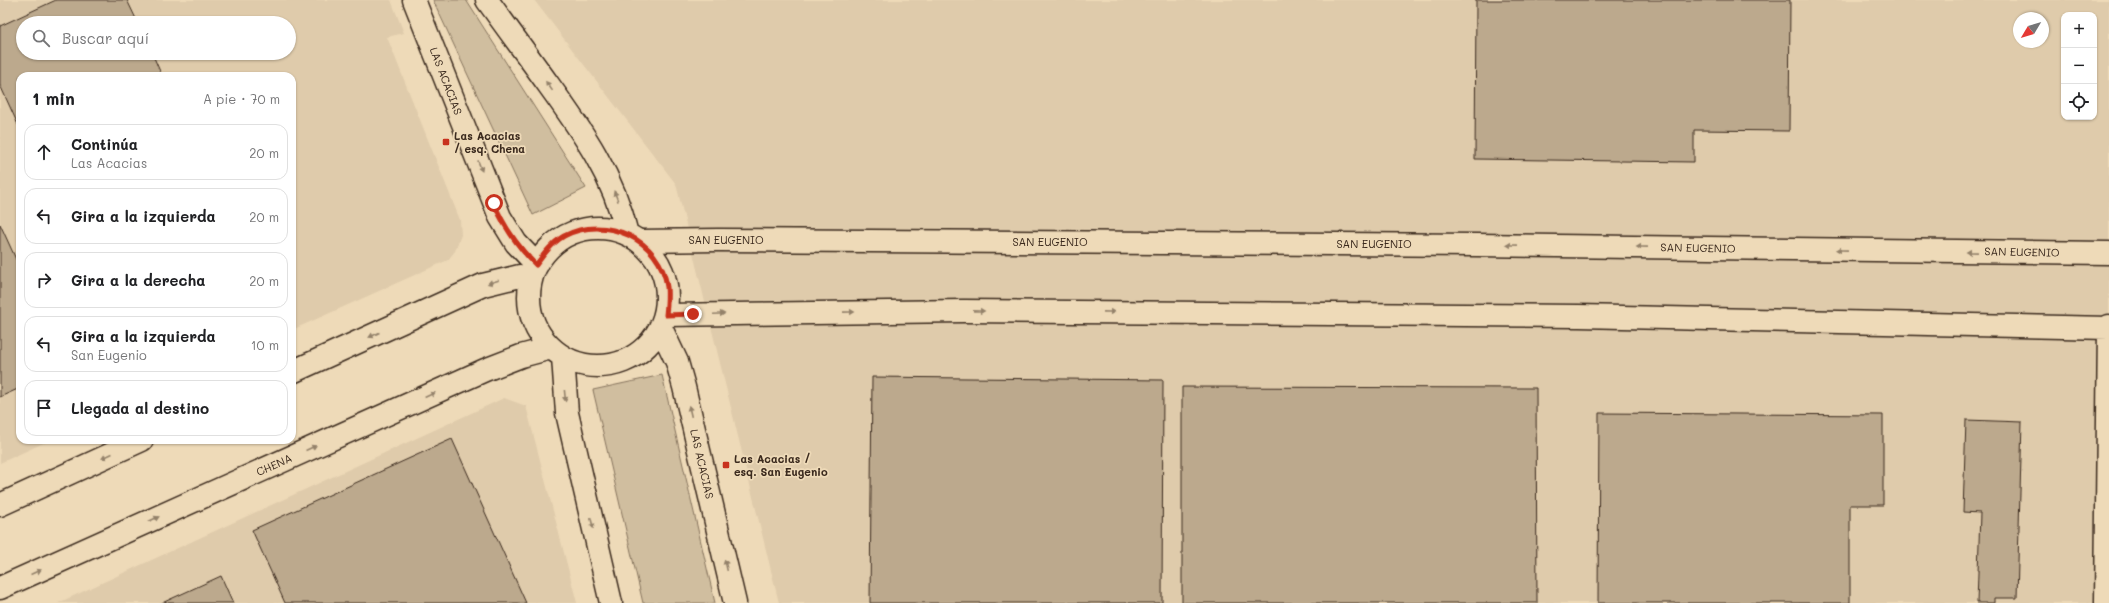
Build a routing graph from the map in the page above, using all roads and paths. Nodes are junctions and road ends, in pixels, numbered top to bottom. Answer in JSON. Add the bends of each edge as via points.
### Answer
{"nodes":[{"id":1,"x":414,"y":0,"type":"edge"},
{"id":2,"x":488,"y":0,"type":"edge"},
{"id":3,"x":633,"y":237,"type":"junction"},
{"id":4,"x":2109,"y":253,"type":"edge"},
{"id":5,"x":534,"y":271,"type":"junction"},
{"id":6,"x":663,"y":322,"type":"junction"},
{"id":7,"x":2109,"y":328,"type":"edge"},
{"id":8,"x":557,"y":352,"type":"junction"},
{"id":9,"x":296,"y":370,"type":"edge"},
{"id":10,"x":133,"y":444,"type":"edge"},
{"id":11,"x":0,"y":505,"type":"edge"},
{"id":12,"x":0,"y":588,"type":"edge"},
{"id":13,"x":611,"y":603,"type":"edge"},
{"id":14,"x":735,"y":603,"type":"edge"},
{"id":15,"x":2106,"y":603,"type":"edge"}],
"edges":[{"from":1,"to":5,"type":"street","name":"LAS ACACIAS","one_way":true,"via":[[500,217]]},
{"from":3,"to":2,"type":"street","one_way":true,"via":[[598,157],[583,132]]},
{"from":4,"to":3,"type":"street","name":"SAN EUGENIO","one_way":true},
{"from":3,"to":5,"type":"street","via":[[601,228],[588,228],[563,236],[553,244]]},
{"from":3,"to":6,"type":"street","via":[[650,251],[664,274],[667,287]]},
{"from":5,"to":8,"type":"street","via":[[529,293],[534,322],[541,336]]},
{"from":5,"to":9,"type":"street","one_way":true,"via":[[483,285]]},
{"from":6,"to":7,"type":"street","one_way":true,"via":[[964,311],[1547,316]]},
{"from":6,"to":8,"type":"street","via":[[652,342],[640,353],[610,366],[578,364]]},
{"from":14,"to":6,"type":"street","name":"LAS ACACIAS","one_way":true,"via":[[684,387]]},
{"from":7,"to":15,"type":"street"},
{"from":12,"to":8,"type":"street","name":"CHENA","one_way":true,"via":[[485,370],[521,356]]},
{"from":8,"to":13,"type":"street","one_way":true,"via":[[563,374],[567,413]]},
{"from":10,"to":11,"type":"street","one_way":true}]}
